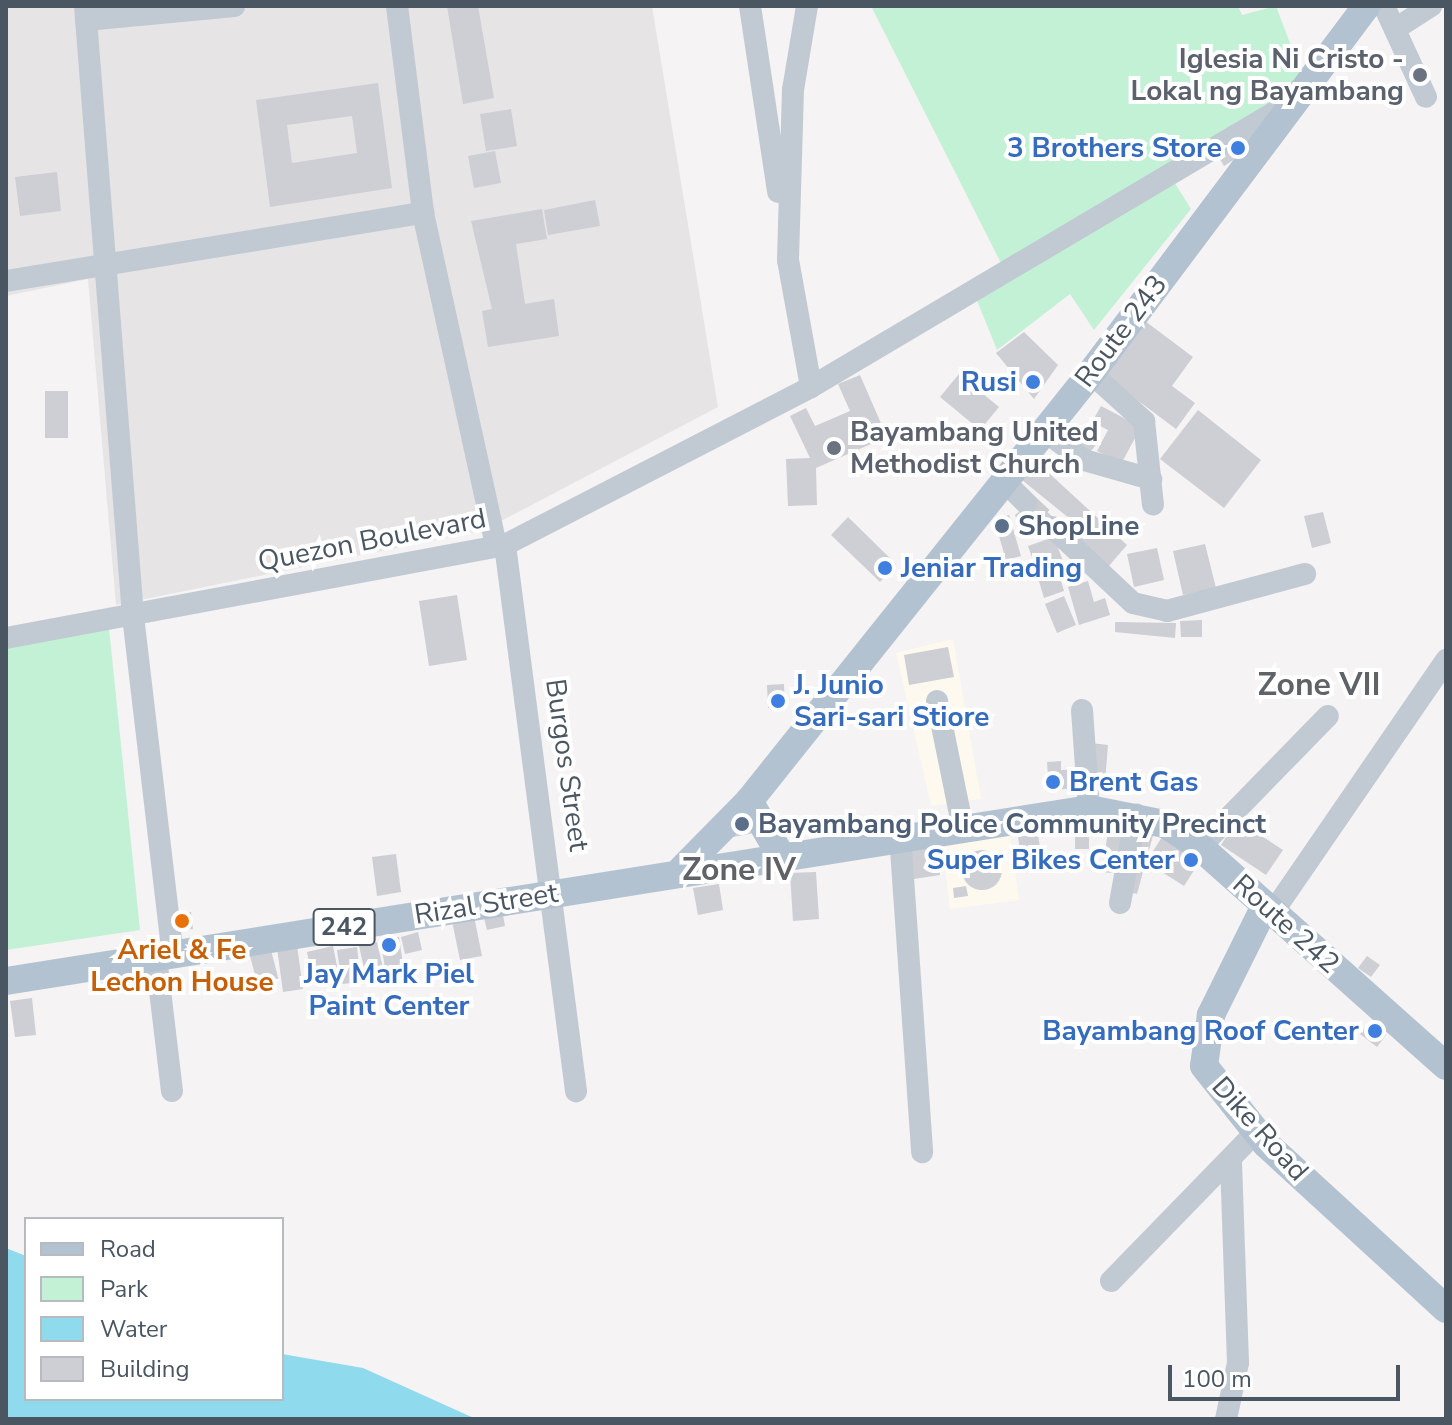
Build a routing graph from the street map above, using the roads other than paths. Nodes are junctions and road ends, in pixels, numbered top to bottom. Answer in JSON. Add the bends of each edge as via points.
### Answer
{"nodes":[{"id":1,"x":234,"y":6,"type":"edge"},
{"id":2,"x":397,"y":6,"type":"edge"},
{"id":3,"x":750,"y":6,"type":"edge"},
{"id":4,"x":807,"y":6,"type":"edge"},
{"id":5,"x":1367,"y":6,"type":"edge"},
{"id":6,"x":1384,"y":6,"type":"edge"},
{"id":7,"x":1431,"y":6,"type":"edge"},
{"id":8,"x":86,"y":13,"type":"edge"},
{"id":9,"x":1395,"y":29,"type":"junction"},
{"id":10,"x":1426,"y":97,"type":"dead end"},
{"id":11,"x":1296,"y":99,"type":"junction"},
{"id":12,"x":423,"y":213,"type":"junction"},
{"id":13,"x":102,"y":260,"type":"junction"},
{"id":14,"x":788,"y":260,"type":"junction"},
{"id":15,"x":6,"y":281,"type":"edge"},
{"id":16,"x":1091,"y":373,"type":"junction"},
{"id":17,"x":811,"y":387,"type":"junction"},
{"id":18,"x":1043,"y":430,"type":"junction"},
{"id":19,"x":1151,"y":479,"type":"junction"},
{"id":20,"x":1003,"y":480,"type":"junction"},
{"id":21,"x":1026,"y":503,"type":"tunnel mouth"},
{"id":22,"x":1153,"y":505,"type":"dead end"},
{"id":23,"x":1052,"y":527,"type":"tunnel mouth"},
{"id":24,"x":500,"y":546,"type":"junction"},
{"id":25,"x":1305,"y":574,"type":"dead end"},
{"id":26,"x":133,"y":616,"type":"junction"},
{"id":27,"x":6,"y":638,"type":"edge"},
{"id":28,"x":1446,"y":660,"type":"edge"},
{"id":29,"x":937,"y":701,"type":"dead end"},
{"id":30,"x":1082,"y":710,"type":"dead end"},
{"id":31,"x":1328,"y":716,"type":"dead end"},
{"id":32,"x":749,"y":801,"type":"junction"},
{"id":33,"x":1089,"y":809,"type":"junction"},
{"id":34,"x":1136,"y":814,"type":"junction"},
{"id":35,"x":962,"y":824,"type":"junction"},
{"id":36,"x":900,"y":835,"type":"junction"},
{"id":37,"x":1200,"y":847,"type":"junction"},
{"id":38,"x":780,"y":854,"type":"junction"},
{"id":39,"x":682,"y":869,"type":"junction"},
{"id":40,"x":555,"y":893,"type":"junction"},
{"id":41,"x":1120,"y":903,"type":"dead end"},
{"id":42,"x":1269,"y":909,"type":"junction"},
{"id":43,"x":165,"y":956,"type":"junction"},
{"id":44,"x":6,"y":981,"type":"edge"},
{"id":45,"x":1446,"y":1066,"type":"edge"},
{"id":46,"x":172,"y":1091,"type":"dead end"},
{"id":47,"x":576,"y":1091,"type":"dead end"},
{"id":48,"x":1256,"y":1132,"type":"junction"},
{"id":49,"x":922,"y":1152,"type":"dead end"},
{"id":50,"x":1231,"y":1159,"type":"junction"},
{"id":51,"x":1111,"y":1281,"type":"dead end"},
{"id":52,"x":1446,"y":1309,"type":"edge"},
{"id":53,"x":1226,"y":1419,"type":"edge"}],
"edges":[{"from":1,"to":8,"type":"street"},
{"from":2,"to":12,"type":"street","name":"Burgos Street"},
{"from":3,"to":14,"type":"street"},
{"from":4,"to":14,"type":"street","via":[[793,90]]},
{"from":5,"to":11,"type":"main road","name":"Route 243"},
{"from":6,"to":9,"type":"street"},
{"from":7,"to":9,"type":"street"},
{"from":8,"to":13,"type":"street"},
{"from":9,"to":10,"type":"street"},
{"from":11,"to":16,"type":"main road","name":"Route 243"},
{"from":11,"to":17,"type":"street","name":"Quezon Boulevard"},
{"from":12,"to":13,"type":"street"},
{"from":12,"to":24,"type":"street","name":"Burgos Street"},
{"from":13,"to":15,"type":"street"},
{"from":13,"to":26,"type":"street"},
{"from":14,"to":17,"type":"street"},
{"from":16,"to":18,"type":"main road","name":"Route 243"},
{"from":16,"to":19,"type":"street","via":[[1144,421]]},
{"from":17,"to":24,"type":"street","name":"Quezon Boulevard"},
{"from":18,"to":19,"type":"street","via":[[1084,460]]},
{"from":18,"to":20,"type":"main road","name":"Route 243"},
{"from":19,"to":22,"type":"street"},
{"from":20,"to":21,"type":"street"},
{"from":20,"to":32,"type":"main road","name":"Route 243"},
{"from":23,"to":25,"type":"street","via":[[1133,603],[1167,611]]},
{"from":24,"to":26,"type":"street","name":"Quezon Boulevard"},
{"from":24,"to":40,"type":"street","name":"Burgos Street"},
{"from":26,"to":27,"type":"street","name":"Quezon Boulevard"},
{"from":26,"to":43,"type":"street"},
{"from":28,"to":42,"type":"street"},
{"from":29,"to":35,"type":"street"},
{"from":30,"to":33,"type":"street"},
{"from":31,"to":37,"type":"street"},
{"from":32,"to":38,"type":"main road"},
{"from":32,"to":39,"type":"main road","name":"Route 243"},
{"from":33,"to":34,"type":"main road","name":"Route 242","number":"242"},
{"from":33,"to":35,"type":"main road","name":"Route 242","number":"242"},
{"from":34,"to":37,"type":"main road","name":"Route 242","number":"242"},
{"from":34,"to":41,"type":"street"},
{"from":35,"to":36,"type":"main road","name":"Route 242","number":"242"},
{"from":36,"to":38,"type":"main road","name":"Route 242","number":"242"},
{"from":36,"to":49,"type":"street"},
{"from":37,"to":42,"type":"main road","name":"Route 242","number":"242"},
{"from":38,"to":39,"type":"main road","name":"Route 242","number":"242"},
{"from":39,"to":40,"type":"main road","name":"Rizal Street","number":"242"},
{"from":40,"to":43,"type":"main road","name":"Rizal Street","number":"242"},
{"from":40,"to":47,"type":"street","name":"Burgos Street"},
{"from":42,"to":45,"type":"main road","name":"Route 242","number":"242"},
{"from":42,"to":48,"type":"main road","name":"Dike Road","via":[[1211,1015],[1202,1048],[1204,1066],[1223,1096]]},
{"from":43,"to":44,"type":"main road","name":"Rizal Street","number":"242"},
{"from":43,"to":46,"type":"street"},
{"from":48,"to":50,"type":"street"},
{"from":48,"to":52,"type":"main road","name":"Dike Road"},
{"from":50,"to":51,"type":"street"},
{"from":50,"to":53,"type":"street","via":[[1238,1363]]}]}
